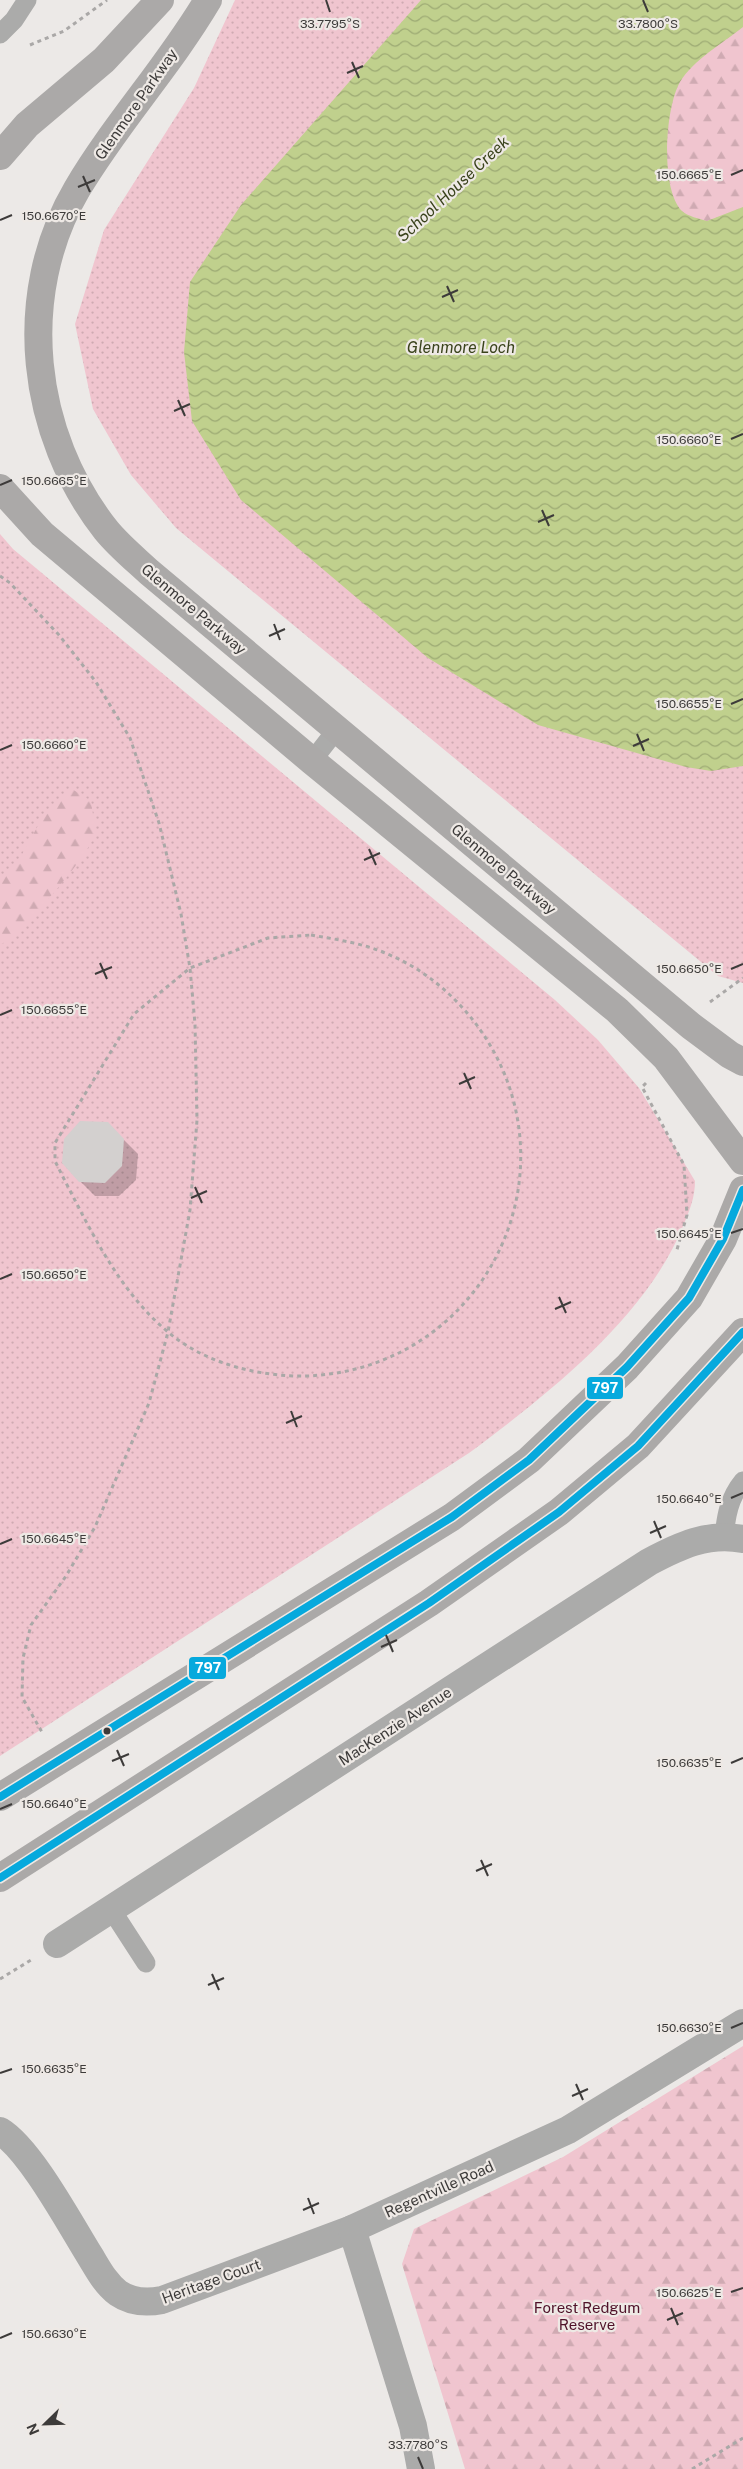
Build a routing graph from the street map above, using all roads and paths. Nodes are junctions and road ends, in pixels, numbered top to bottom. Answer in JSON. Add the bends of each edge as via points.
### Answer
{"nodes":[{"id":1,"x":28,"y":0,"type":"edge"},
{"id":2,"x":107,"y":0,"type":"edge"},
{"id":3,"x":160,"y":0,"type":"edge"},
{"id":4,"x":208,"y":0,"type":"edge"},
{"id":5,"x":0,"y":34,"type":"edge"},
{"id":6,"x":29,"y":46,"type":"dead end"},
{"id":7,"x":0,"y":156,"type":"edge"},
{"id":8,"x":0,"y":488,"type":"edge"},
{"id":9,"x":0,"y":576,"type":"edge"},
{"id":10,"x":337,"y":730,"type":"junction"},
{"id":11,"x":312,"y":761,"type":"junction"},
{"id":12,"x":190,"y":968,"type":"junction"},
{"id":13,"x":743,"y":978,"type":"edge"},
{"id":14,"x":691,"y":1026,"type":"junction"},
{"id":15,"x":666,"y":1058,"type":"junction"},
{"id":16,"x":743,"y":1062,"type":"edge"},
{"id":17,"x":743,"y":1161,"type":"edge"},
{"id":18,"x":743,"y":1190,"type":"edge"},
{"id":19,"x":675,"y":1258,"type":"dead end"},
{"id":20,"x":168,"y":1332,"type":"junction"},
{"id":21,"x":743,"y":1332,"type":"edge"},
{"id":22,"x":743,"y":1481,"type":"edge"},
{"id":23,"x":733,"y":1538,"type":"edge"},
{"id":24,"x":58,"y":1761,"type":"junction"},
{"id":25,"x":0,"y":1797,"type":"edge"},
{"id":26,"x":0,"y":1878,"type":"edge"},
{"id":27,"x":111,"y":1909,"type":"junction"},
{"id":28,"x":57,"y":1944,"type":"dead end"},
{"id":29,"x":146,"y":1963,"type":"dead end"},
{"id":30,"x":743,"y":2023,"type":"edge"},
{"id":31,"x":0,"y":2131,"type":"edge"},
{"id":32,"x":352,"y":2229,"type":"junction"},
{"id":33,"x":743,"y":2438,"type":"edge"},
{"id":34,"x":421,"y":2469,"type":"edge"},
{"id":35,"x":692,"y":2469,"type":"edge"}],
"edges":[{"from":1,"to":5,"type":"lane"},
{"from":2,"to":6,"type":"path","via":[[64,31]]},
{"from":3,"to":7,"type":"main road","via":[[104,60],[27,125]]},
{"from":4,"to":10,"type":"main road","name":"Glenmore Parkway","via":[[107,142],[64,214],[46,267],[41,294],[38,336],[44,397],[68,467],[107,532]]},
{"from":8,"to":11,"type":"main road","via":[[42,534]]},
{"from":9,"to":12,"type":"path","via":[[65,643],[96,682],[130,738],[159,823],[182,914]]},
{"from":10,"to":11,"type":"lane"},
{"from":10,"to":14,"type":"main road","name":"Glenmore Parkway"},
{"from":11,"to":15,"type":"main road","via":[[617,1010]]},
{"from":12,"to":20,"type":"path","via":[[197,1120],[190,1210]]},
{"from":12,"to":20,"type":"path","via":[[134,1014],[66,1124],[55,1143],[54,1152],[63,1177],[118,1278]]},
{"from":12,"to":20,"type":"path","via":[[268,938],[311,935],[354,942],[395,957],[432,979],[465,1009],[490,1044],[508,1084],[519,1126],[521,1169],[514,1213],[498,1253],[476,1290],[447,1322],[411,1347],[372,1365],[338,1373],[286,1376],[244,1369],[203,1354]]},
{"from":13,"to":14,"type":"path","via":[[712,1000]]},
{"from":14,"to":16,"type":"main road","name":"Glenmore Parkway"},
{"from":15,"to":17,"type":"main road"},
{"from":15,"to":19,"type":"path","via":[[642,1087],[684,1165],[687,1215]]},
{"from":18,"to":24,"type":"main road","via":[[723,1239],[690,1298],[627,1367],[529,1460],[452,1517]]},
{"from":20,"to":24,"type":"path","via":[[149,1403],[96,1527],[31,1625],[23,1658],[22,1697]]},
{"from":21,"to":26,"type":"main road","via":[[638,1446],[559,1512],[429,1603]]},
{"from":22,"to":23,"type":"lane","via":[[734,1492],[727,1511]]},
{"from":23,"to":27,"type":"street","name":"MacKenzie Avenue","via":[[702,1539],[684,1544],[649,1562]]},
{"from":24,"to":25,"type":"main road"},
{"from":27,"to":28,"type":"street","name":"MacKenzie Avenue"},
{"from":27,"to":29,"type":"lane"},
{"from":30,"to":32,"type":"street","name":"Regentville Road","via":[[568,2130]]},
{"from":31,"to":32,"type":"street","name":"Heritage Court","via":[[27,2157],[102,2276],[118,2293],[129,2299],[162,2300]]},
{"from":32,"to":34,"type":"street","via":[[413,2426]]},
{"from":33,"to":35,"type":"path"}]}
